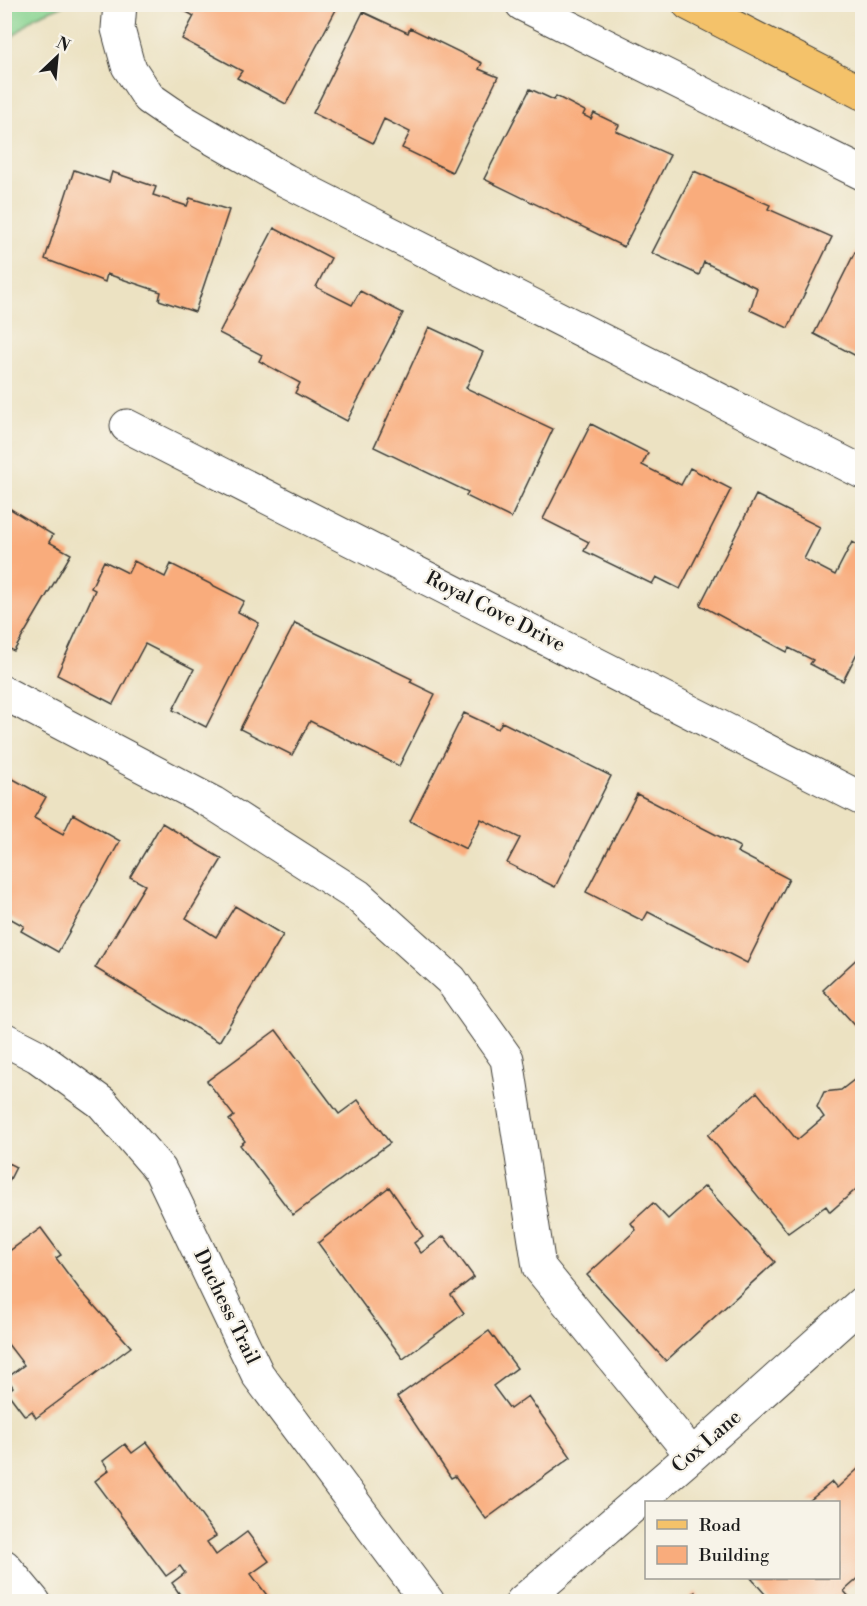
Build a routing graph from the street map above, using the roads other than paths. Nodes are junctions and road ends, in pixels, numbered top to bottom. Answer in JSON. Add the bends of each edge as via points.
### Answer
{"nodes":[{"id":1,"x":120,"y":4,"type":"edge"},
{"id":2,"x":522,"y":4,"type":"edge"},
{"id":3,"x":689,"y":4,"type":"edge"},
{"id":4,"x":862,"y":93,"type":"edge"},
{"id":5,"x":862,"y":173,"type":"edge"},
{"id":6,"x":127,"y":426,"type":"dead end"},
{"id":7,"x":862,"y":472,"type":"edge"},
{"id":8,"x":4,"y":693,"type":"edge"},
{"id":9,"x":862,"y":799,"type":"edge"},
{"id":10,"x":4,"y":1039,"type":"edge"},
{"id":11,"x":862,"y":1303,"type":"edge"},
{"id":12,"x":692,"y":1455,"type":"junction"},
{"id":13,"x":4,"y":1566,"type":"edge"},
{"id":14,"x":34,"y":1602,"type":"edge"},
{"id":15,"x":428,"y":1602,"type":"edge"},
{"id":16,"x":522,"y":1602,"type":"edge"}],
"edges":[{"from":1,"to":7,"type":"street","via":[[118,29],[128,66],[149,98],[181,120],[285,180]]},
{"from":2,"to":5,"type":"street"},
{"from":3,"to":4,"type":"main road"},
{"from":6,"to":9,"type":"street","name":"Royal Cove Drive"},
{"from":8,"to":12,"type":"street","via":[[213,803],[358,896],[451,980],[507,1059],[539,1268]]},
{"from":10,"to":15,"type":"street","name":"Duchess Trail","via":[[37,1056],[102,1103],[160,1170],[258,1375]]},
{"from":11,"to":12,"type":"street","name":"Cox Lane"},
{"from":12,"to":16,"type":"street","name":"Cox Lane"},
{"from":13,"to":14,"type":"street"}]}
